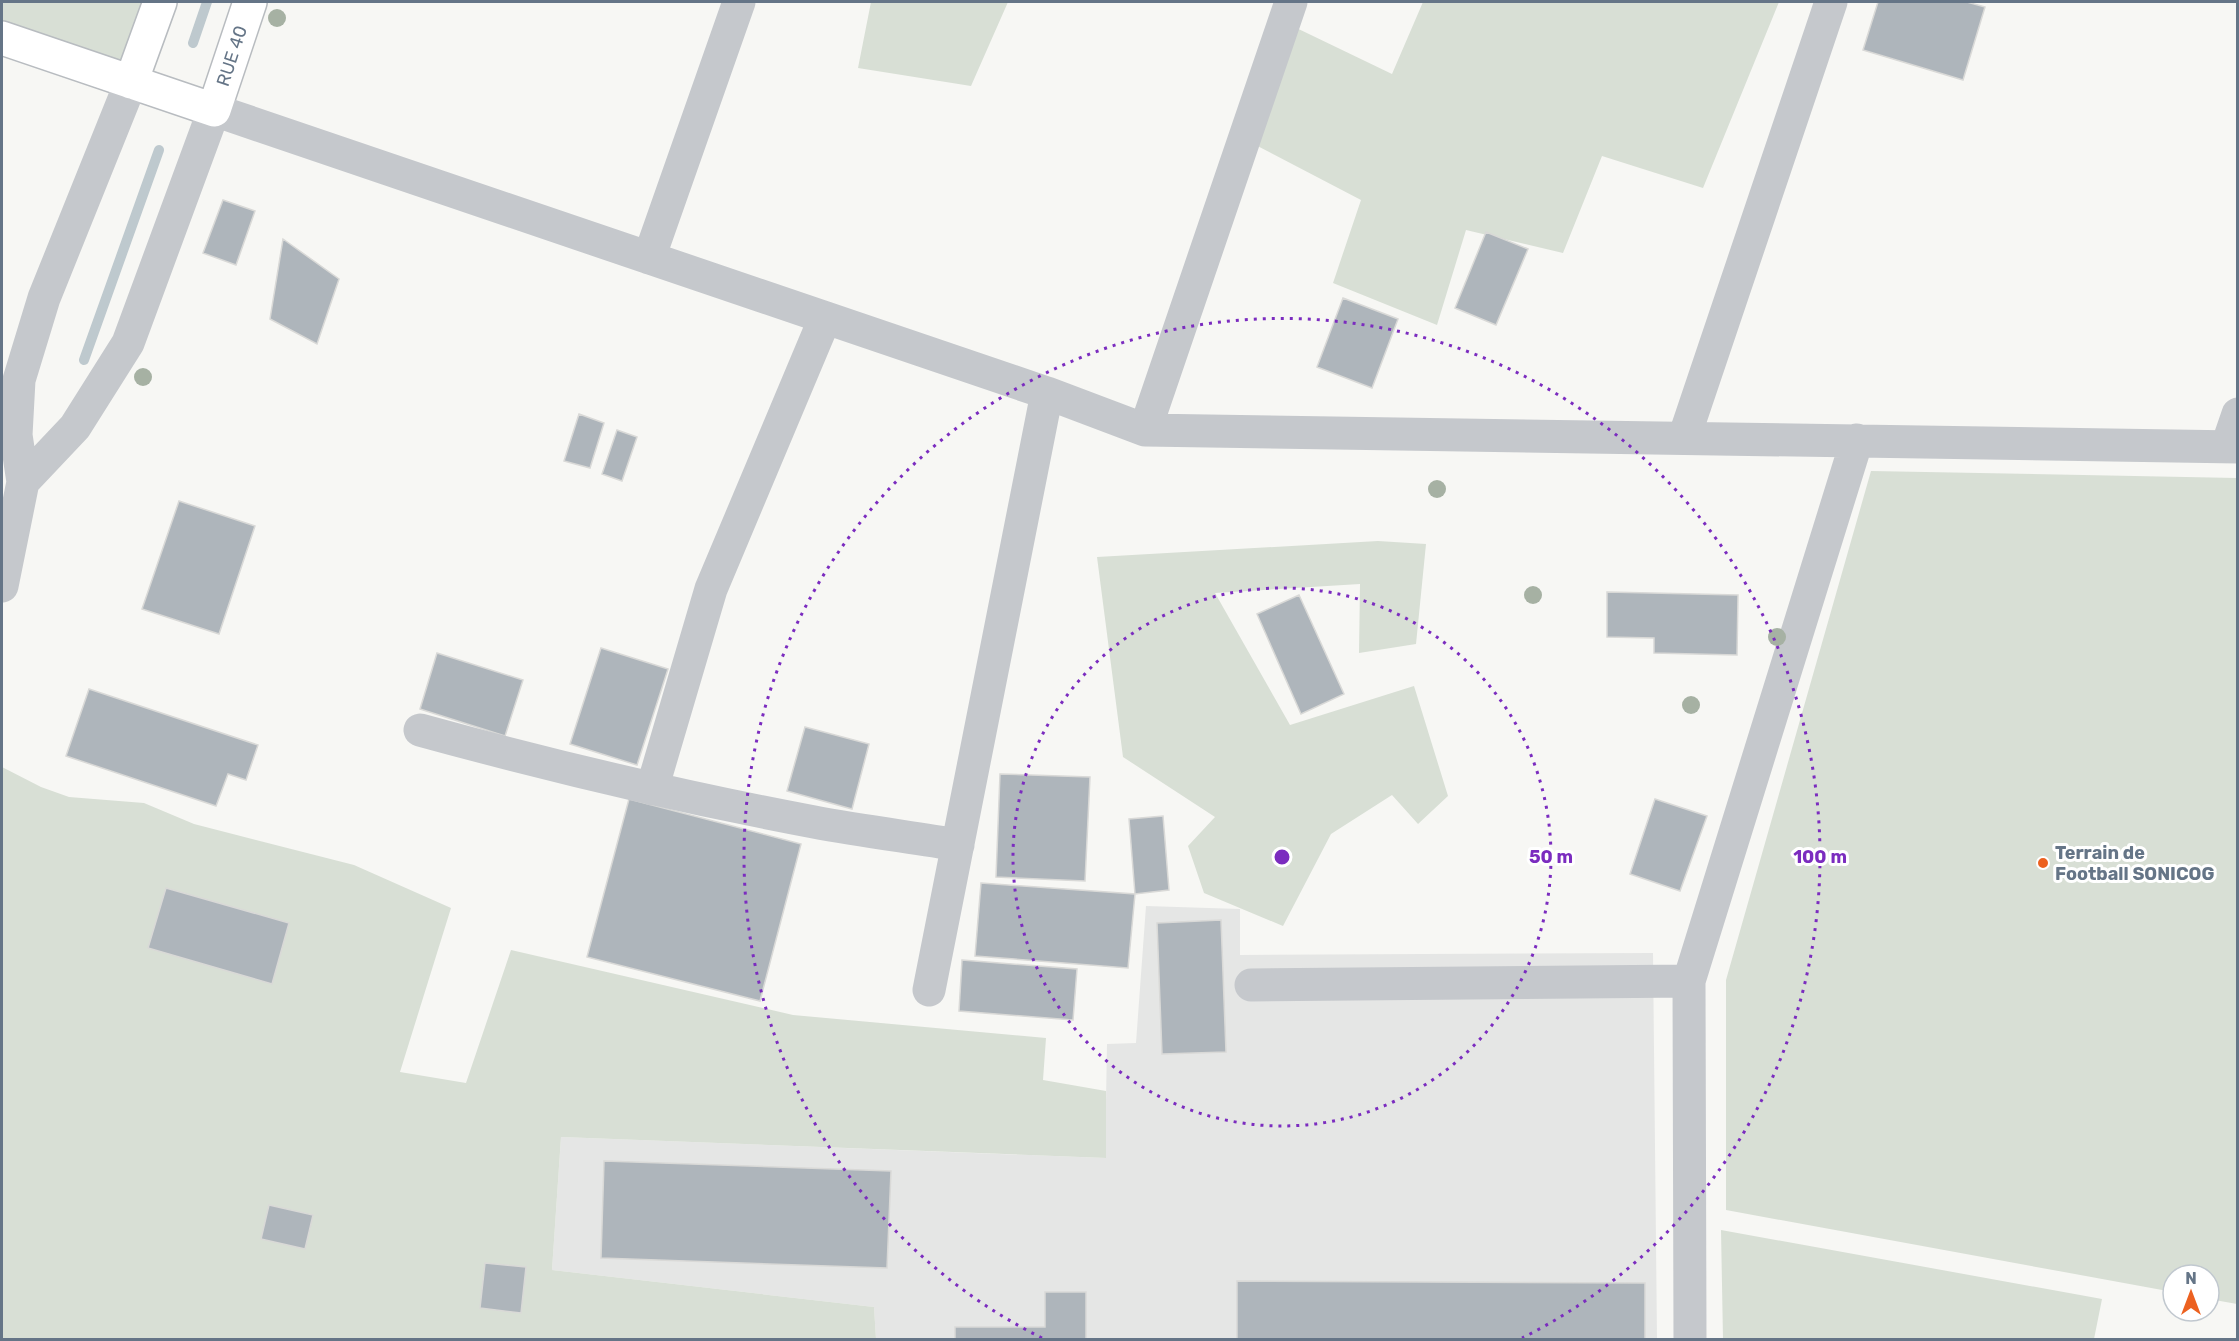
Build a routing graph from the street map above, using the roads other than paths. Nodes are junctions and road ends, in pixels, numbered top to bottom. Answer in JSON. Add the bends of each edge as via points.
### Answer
{"nodes":[{"id":1,"x":160,"y":2,"type":"edge"},
{"id":2,"x":250,"y":2,"type":"edge"},
{"id":3,"x":739,"y":2,"type":"edge"},
{"id":4,"x":1291,"y":2,"type":"edge"},
{"id":5,"x":1830,"y":2,"type":"edge"},
{"id":6,"x":2,"y":38,"type":"edge"},
{"id":7,"x":131,"y":82,"type":"junction"},
{"id":8,"x":214,"y":110,"type":"junction"},
{"id":9,"x":649,"y":258,"type":"junction"},
{"id":10,"x":825,"y":318,"type":"junction"},
{"id":11,"x":1047,"y":393,"type":"junction"},
{"id":12,"x":2238,"y":414,"type":"edge"},
{"id":13,"x":1145,"y":430,"type":"junction"},
{"id":14,"x":1684,"y":438,"type":"junction"},
{"id":15,"x":1857,"y":440,"type":"junction"},
{"id":16,"x":2232,"y":446,"type":"edge"},
{"id":17,"x":23,"y":482,"type":"junction"},
{"id":18,"x":2,"y":586,"type":"edge"},
{"id":19,"x":420,"y":730,"type":"dead end"},
{"id":20,"x":652,"y":789,"type":"junction"},
{"id":21,"x":958,"y":845,"type":"junction"},
{"id":22,"x":1689,"y":981,"type":"junction"},
{"id":23,"x":1251,"y":985,"type":"dead end"},
{"id":24,"x":929,"y":990,"type":"dead end"},
{"id":25,"x":1690,"y":1340,"type":"edge"}],
"edges":[{"from":1,"to":7,"type":"main road"},
{"from":2,"to":8,"type":"main road","name":"RUE 40"},
{"from":3,"to":9,"type":"street"},
{"from":4,"to":13,"type":"street"},
{"from":5,"to":14,"type":"street"},
{"from":6,"to":7,"type":"main road"},
{"from":7,"to":8,"type":"main road"},
{"from":7,"to":17,"type":"street","via":[[44,298],[19,380],[16,435]]},
{"from":8,"to":9,"type":"street"},
{"from":8,"to":17,"type":"street","via":[[128,343],[75,427]]},
{"from":9,"to":10,"type":"street"},
{"from":10,"to":11,"type":"street"},
{"from":10,"to":20,"type":"street","via":[[711,589]]},
{"from":11,"to":13,"type":"street"},
{"from":11,"to":21,"type":"street"},
{"from":12,"to":16,"type":"street"},
{"from":13,"to":14,"type":"street"},
{"from":14,"to":15,"type":"street"},
{"from":15,"to":16,"type":"street"},
{"from":15,"to":22,"type":"street"},
{"from":17,"to":18,"type":"street"},
{"from":19,"to":20,"type":"street"},
{"from":20,"to":21,"type":"street"},
{"from":21,"to":24,"type":"street"},
{"from":22,"to":23,"type":"street"},
{"from":22,"to":25,"type":"street"}]}
